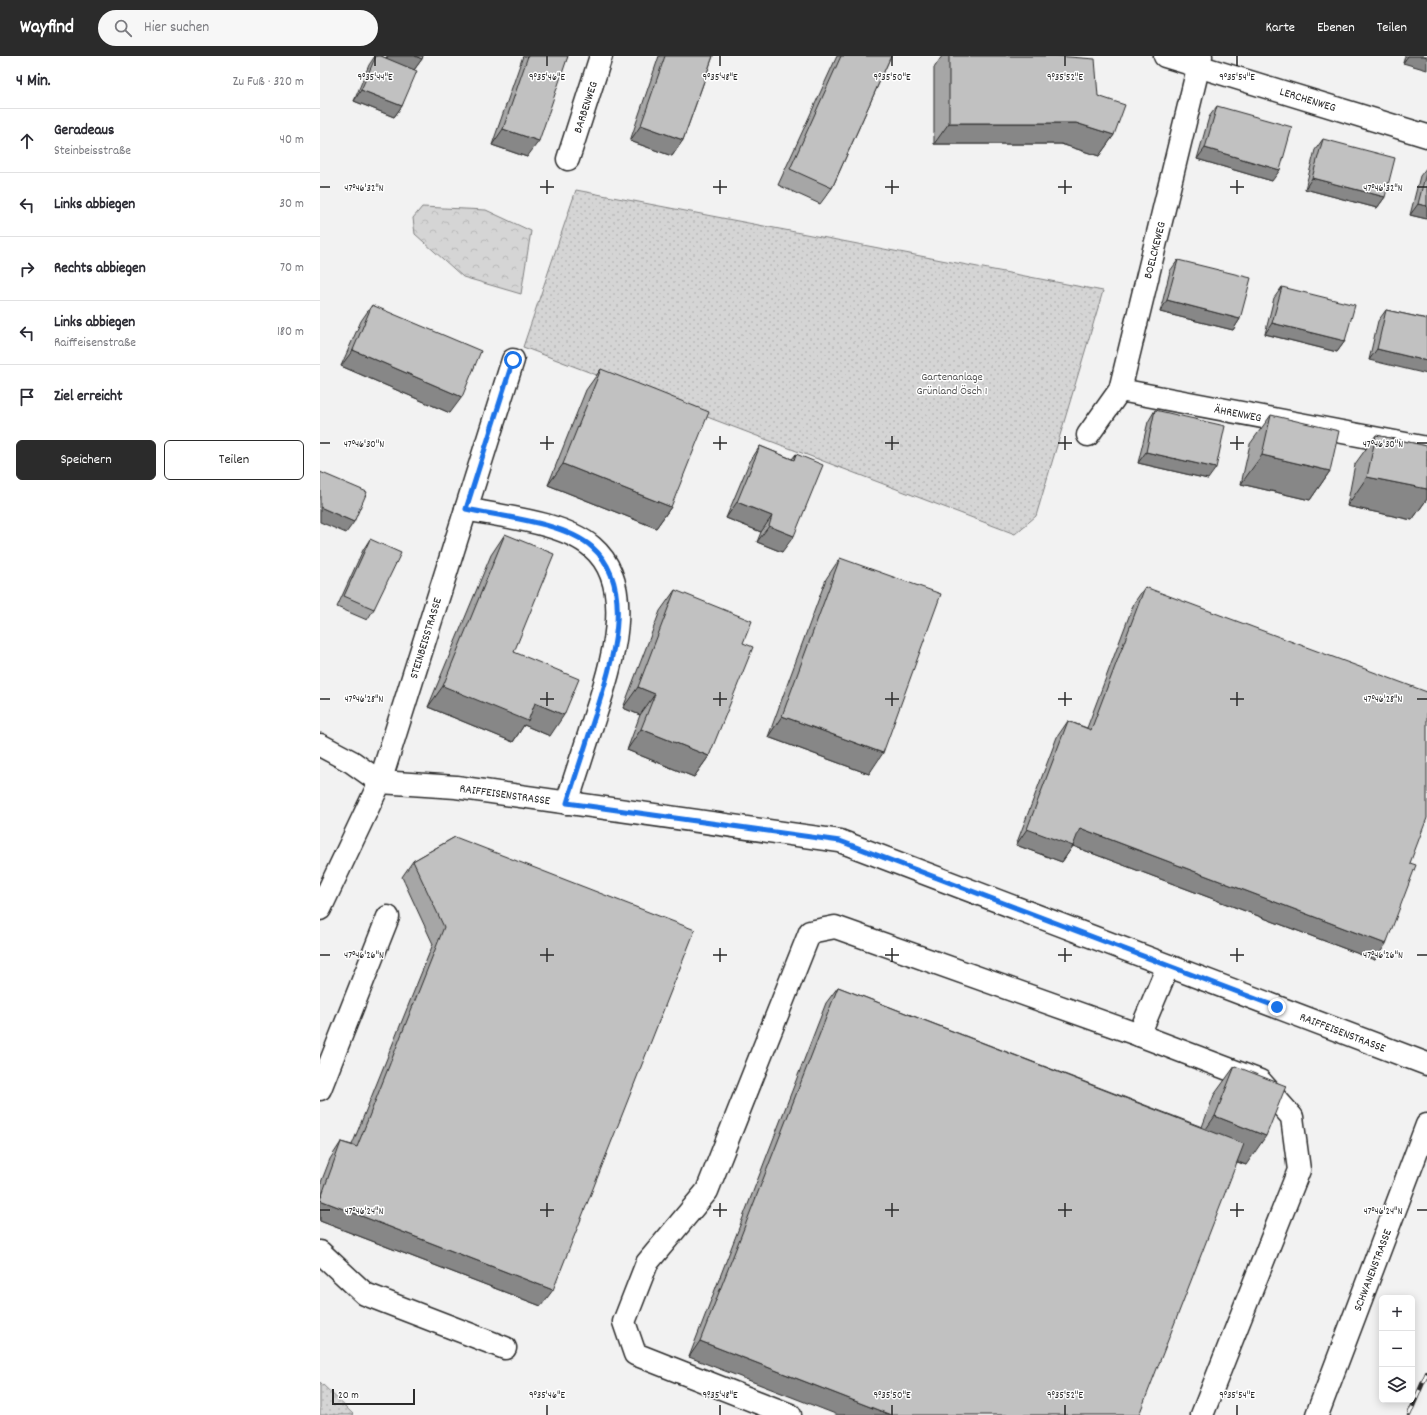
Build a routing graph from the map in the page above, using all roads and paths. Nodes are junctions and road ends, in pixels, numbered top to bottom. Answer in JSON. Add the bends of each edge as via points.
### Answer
{"nodes":[{"id":1,"x":601,"y":56,"type":"edge"},
{"id":2,"x":1165,"y":56,"type":"edge"},
{"id":3,"x":1200,"y":61,"type":"edge"},
{"id":4,"x":1427,"y":136,"type":"edge"},
{"id":5,"x":568,"y":159,"type":"dead end"},
{"id":6,"x":513,"y":360,"type":"dead end"},
{"id":7,"x":1120,"y":390,"type":"junction"},
{"id":8,"x":1088,"y":435,"type":"dead end"},
{"id":9,"x":1427,"y":448,"type":"edge"},
{"id":10,"x":466,"y":509,"type":"junction"},
{"id":11,"x":320,"y":745,"type":"edge"},
{"id":12,"x":380,"y":782,"type":"junction"},
{"id":13,"x":567,"y":803,"type":"junction"},
{"id":14,"x":320,"y":909,"type":"edge"},
{"id":15,"x":388,"y":917,"type":"dead end"},
{"id":16,"x":1168,"y":966,"type":"junction"},
{"id":17,"x":1139,"y":1035,"type":"junction"},
{"id":18,"x":1427,"y":1064,"type":"edge"},
{"id":19,"x":320,"y":1090,"type":"edge"},
{"id":20,"x":1427,"y":1125,"type":"edge"},
{"id":21,"x":320,"y":1252,"type":"edge"},
{"id":22,"x":504,"y":1348,"type":"dead end"},
{"id":23,"x":790,"y":1415,"type":"edge"},
{"id":24,"x":1202,"y":1415,"type":"edge"},
{"id":25,"x":1317,"y":1415,"type":"edge"}],
"edges":[{"from":1,"to":5,"type":"street","name":"BARBENWEG"},
{"from":2,"to":3,"type":"street","name":"LERCHENWEG"},
{"from":3,"to":4,"type":"street","name":"LERCHENWEG"},
{"from":3,"to":7,"type":"street","name":"BOELCKEWEG"},
{"from":6,"to":10,"type":"street","name":"STEINBEISSTRASSE"},
{"from":7,"to":8,"type":"street","name":"BOELCKEWEG"},
{"from":7,"to":9,"type":"street","name":"ÄHRENWEG"},
{"from":10,"to":12,"type":"street","name":"STEINBEISSTRASSE"},
{"from":10,"to":13,"type":"street","via":[[537,524],[575,537],[592,547],[603,558],[613,578],[618,606],[615,641],[607,678]]},
{"from":11,"to":12,"type":"street","via":[[352,762]]},
{"from":12,"to":13,"type":"street","name":"RAIFFEISENSTRASSE","via":[[456,787]]},
{"from":12,"to":14,"type":"street","name":"STEINBEISSTRASSE"},
{"from":13,"to":16,"type":"street","name":"RAIFFEISENSTRASSE","via":[[840,841]]},
{"from":15,"to":19,"type":"street"},
{"from":16,"to":17,"type":"street"},
{"from":16,"to":18,"type":"street","name":"RAIFFEISENSTRASSE"},
{"from":17,"to":23,"type":"street","via":[[835,927],[810,932],[707,1191],[647,1263],[624,1322],[635,1354]]},
{"from":17,"to":24,"type":"street","via":[[1260,1081],[1292,1117],[1299,1170]]},
{"from":20,"to":25,"type":"street","name":"SCHWANENSTRASSE"},
{"from":21,"to":22,"type":"street","via":[[365,1294]]}]}
